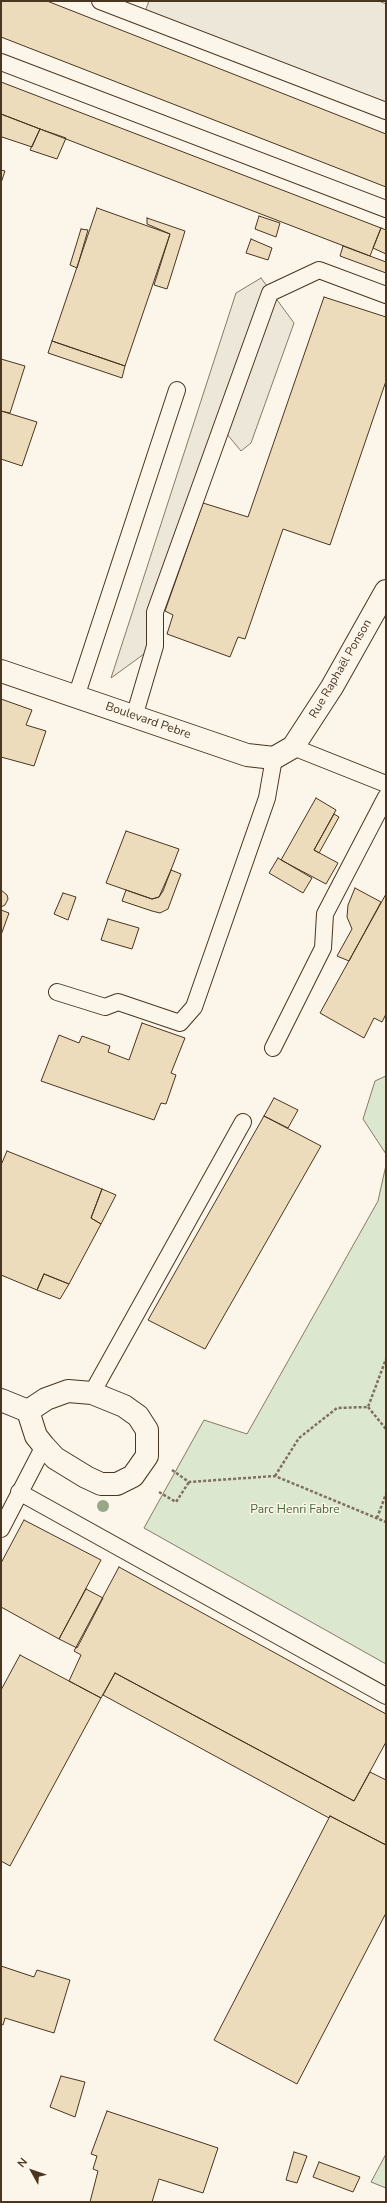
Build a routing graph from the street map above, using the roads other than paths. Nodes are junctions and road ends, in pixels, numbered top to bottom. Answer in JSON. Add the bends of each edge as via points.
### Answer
{"nodes":[{"id":1,"x":100,"y":1,"type":"edge"},
{"id":2,"x":1,"y":62,"type":"edge"},
{"id":3,"x":386,"y":111,"type":"edge"},
{"id":4,"x":386,"y":209,"type":"edge"},
{"id":5,"x":386,"y":296,"type":"edge"},
{"id":6,"x":177,"y":390,"type":"dead end"},
{"id":7,"x":386,"y":591,"type":"edge"},
{"id":8,"x":1,"y":671,"type":"edge"},
{"id":9,"x":76,"y":697,"type":"junction"},
{"id":10,"x":134,"y":717,"type":"junction"},
{"id":11,"x":294,"y":747,"type":"junction"},
{"id":12,"x":274,"y":758,"type":"junction"},
{"id":13,"x":386,"y":784,"type":"edge"},
{"id":14,"x":386,"y":797,"type":"edge"},
{"id":15,"x":57,"y":992,"type":"dead end"},
{"id":16,"x":273,"y":1048,"type":"dead end"},
{"id":17,"x":243,"y":1122,"type":"dead end"},
{"id":18,"x":92,"y":1393,"type":"junction"},
{"id":19,"x":1,"y":1400,"type":"edge"},
{"id":20,"x":28,"y":1411,"type":"junction"},
{"id":21,"x":44,"y":1446,"type":"junction"},
{"id":22,"x":19,"y":1492,"type":"junction"},
{"id":23,"x":1,"y":1529,"type":"edge"},
{"id":24,"x":386,"y":1696,"type":"edge"}],
"edges":[{"from":1,"to":3,"type":"lane"},
{"from":2,"to":4,"type":"lane"},
{"from":5,"to":10,"type":"lane","via":[[319,270],[270,293],[155,612],[156,646]]},
{"from":6,"to":9,"type":"lane"},
{"from":7,"to":11,"type":"street","name":"Rue Raphaël Ponson","via":[[332,687]]},
{"from":8,"to":9,"type":"street","name":"Boulevard Pebre"},
{"from":9,"to":10,"type":"street","name":"Boulevard Pebre"},
{"from":10,"to":12,"type":"street","name":"Boulevard Pebre","via":[[247,755]]},
{"from":11,"to":12,"type":"street"},
{"from":11,"to":13,"type":"lane"},
{"from":12,"to":15,"type":"lane","via":[[266,798],[194,1007],[180,1023],[118,1002],[105,1007]]},
{"from":14,"to":16,"type":"lane","via":[[325,914],[323,948]]},
{"from":17,"to":18,"type":"lane"},
{"from":18,"to":20,"type":"street","via":[[68,1391],[46,1399]]},
{"from":18,"to":21,"type":"street","via":[[124,1406],[138,1416],[147,1430],[147,1456],[133,1476],[117,1484],[101,1484],[55,1458]]},
{"from":19,"to":20,"type":"street"},
{"from":20,"to":21,"type":"street","via":[[36,1436]]},
{"from":21,"to":22,"type":"lane"},
{"from":22,"to":23,"type":"lane"},
{"from":22,"to":24,"type":"lane"}]}
